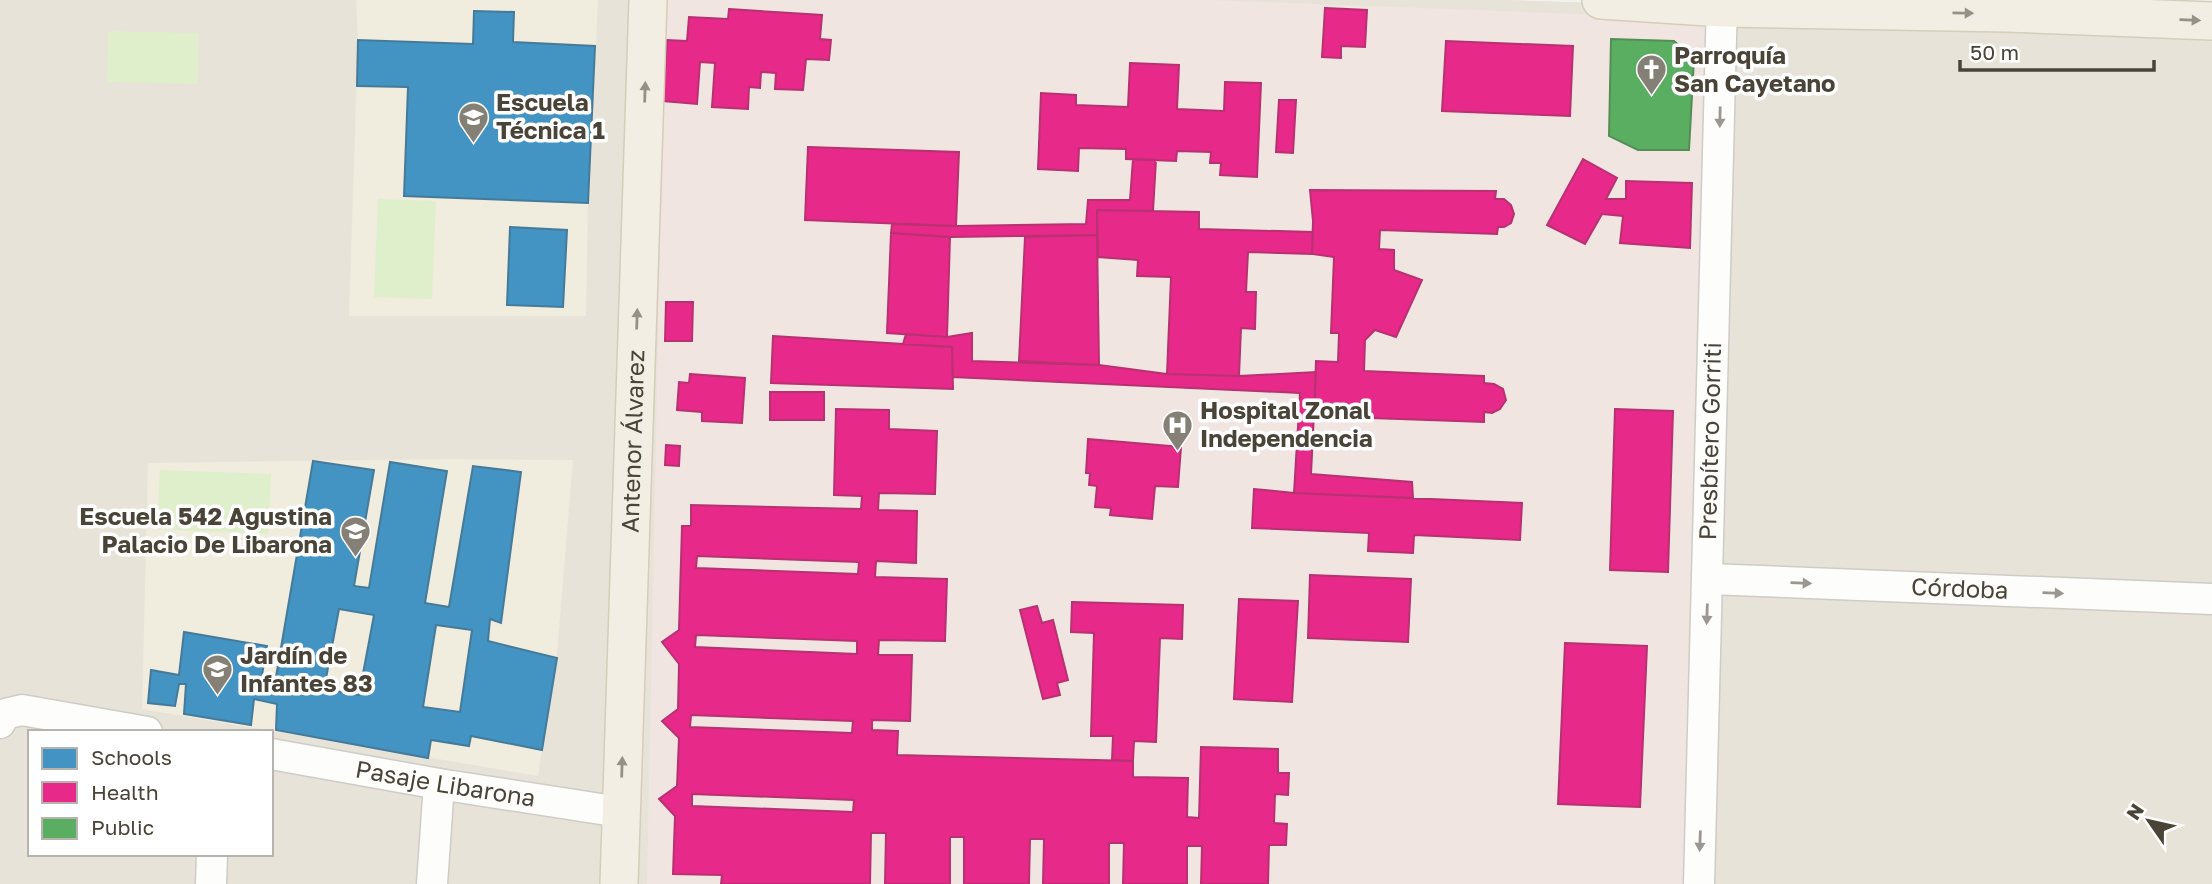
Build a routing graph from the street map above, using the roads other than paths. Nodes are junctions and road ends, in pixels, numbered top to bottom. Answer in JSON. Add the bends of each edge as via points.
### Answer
{"nodes":[{"id":1,"x":648,"y":0,"type":"edge"},
{"id":2,"x":1601,"y":0,"type":"edge"},
{"id":3,"x":1723,"y":4,"type":"edge"},
{"id":4,"x":2007,"y":7,"type":"edge"},
{"id":5,"x":2212,"y":21,"type":"edge"},
{"id":6,"x":1708,"y":579,"type":"junction"},
{"id":7,"x":2212,"y":599,"type":"edge"},
{"id":8,"x":3,"y":718,"type":"edge"},
{"id":9,"x":136,"y":730,"type":"edge"},
{"id":10,"x":273,"y":754,"type":"edge"},
{"id":11,"x":439,"y":784,"type":"junction"},
{"id":12,"x":620,"y":813,"type":"junction"},
{"id":13,"x":212,"y":856,"type":"edge"},
{"id":14,"x":211,"y":884,"type":"edge"},
{"id":15,"x":432,"y":884,"type":"edge"},
{"id":16,"x":619,"y":884,"type":"edge"},
{"id":17,"x":1699,"y":884,"type":"edge"}],
"edges":[{"from":12,"to":1,"type":"main road","name":"Antenor Álvarez","one_way":true},
{"from":2,"to":3,"type":"main road"},
{"from":3,"to":4,"type":"main road","one_way":true},
{"from":3,"to":6,"type":"street","name":"Presbítero Gorriti","one_way":true},
{"from":4,"to":5,"type":"main road","one_way":true},
{"from":6,"to":7,"type":"street","name":"Córdoba","one_way":true},
{"from":6,"to":17,"type":"street","name":"Presbítero Gorriti","one_way":true},
{"from":8,"to":9,"type":"street","via":[[22,710]]},
{"from":10,"to":11,"type":"street","name":"Pasaje Libarona"},
{"from":11,"to":12,"type":"street","name":"Pasaje Libarona"},
{"from":11,"to":15,"type":"street"},
{"from":12,"to":16,"type":"main road","name":"Antenor Álvarez"},
{"from":13,"to":14,"type":"street"}]}
